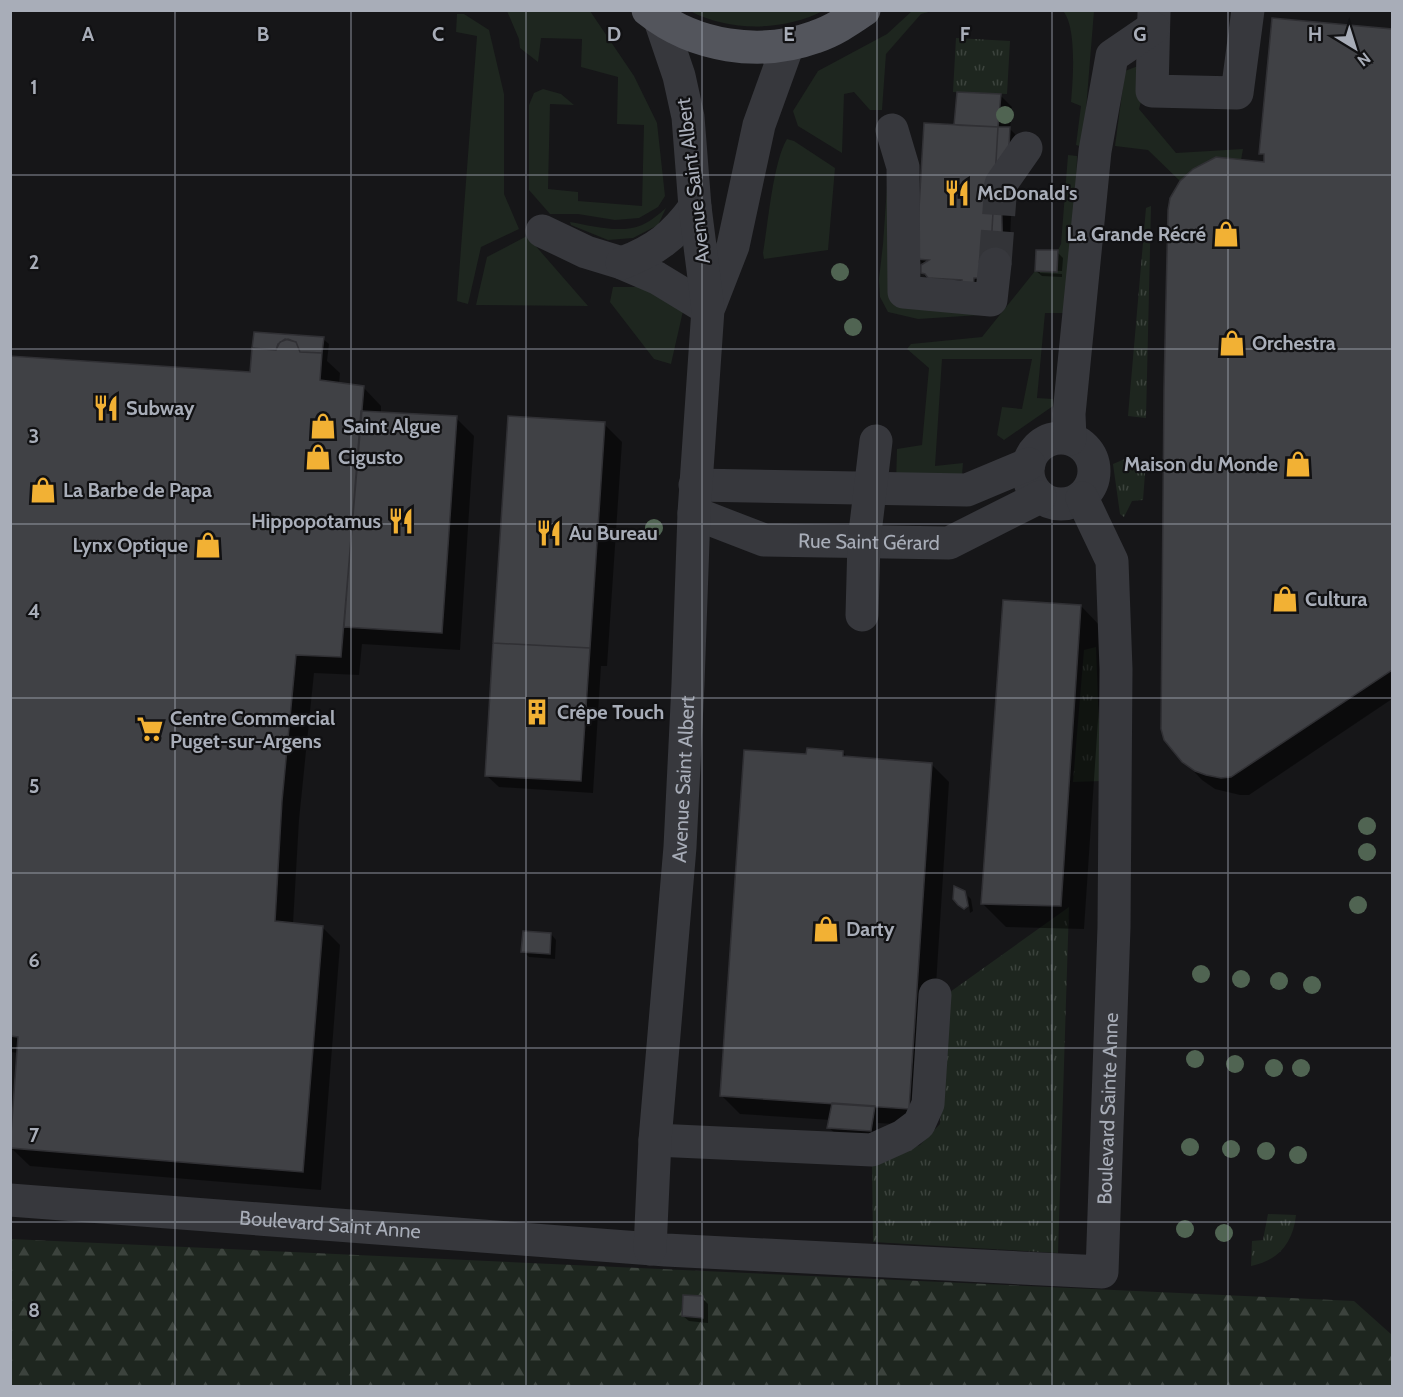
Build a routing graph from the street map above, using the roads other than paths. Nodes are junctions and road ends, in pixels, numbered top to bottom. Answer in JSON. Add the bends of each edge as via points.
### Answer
{"nodes":[{"id":1,"x":864,"y":10,"type":"edge"},
{"id":2,"x":1248,"y":10,"type":"edge"},
{"id":3,"x":654,"y":15,"type":"edge"},
{"id":4,"x":1154,"y":19,"type":"edge"},
{"id":5,"x":788,"y":45,"type":"junction"},
{"id":6,"x":892,"y":130,"type":"dead end"},
{"id":7,"x":1026,"y":148,"type":"dead end"},
{"id":8,"x":1001,"y":184,"type":"tunnel mouth"},
{"id":9,"x":695,"y":207,"type":"junction"},
{"id":10,"x":542,"y":231,"type":"dead end"},
{"id":11,"x":622,"y":263,"type":"junction"},
{"id":12,"x":995,"y":264,"type":"tunnel mouth"},
{"id":13,"x":708,"y":309,"type":"junction"},
{"id":14,"x":1070,"y":439,"type":"junction"},
{"id":15,"x":876,"y":441,"type":"dead end"},
{"id":16,"x":1029,"y":464,"type":"junction"},
{"id":17,"x":870,"y":488,"type":"junction"},
{"id":18,"x":1040,"y":497,"type":"junction"},
{"id":19,"x":1082,"y":498,"type":"junction"},
{"id":20,"x":694,"y":499,"type":"junction"},
{"id":21,"x":864,"y":542,"type":"junction"},
{"id":22,"x":862,"y":615,"type":"dead end"},
{"id":23,"x":934,"y":995,"type":"dead end"},
{"id":24,"x":655,"y":1140,"type":"junction"},
{"id":25,"x":10,"y":1200,"type":"edge"},
{"id":26,"x":650,"y":1248,"type":"junction"}],
"edges":[{"from":1,"to":5,"type":"main road","via":[[841,26]]},
{"from":2,"to":4,"type":"lane","via":[[1237,93],[1152,91]]},
{"from":3,"to":5,"type":"main road","via":[[690,35],[722,45]]},
{"from":3,"to":9,"type":"lane","name":"Avenue Saint Albert","via":[[681,85],[688,117]]},
{"from":4,"to":14,"type":"lane","via":[[1112,56],[1095,151],[1069,414]]},
{"from":5,"to":13,"type":"lane","name":"Avenue Saint Albert","via":[[759,125],[733,246]]},
{"from":6,"to":12,"type":"lane","via":[[903,167],[904,292],[991,300]]},
{"from":7,"to":8,"type":"lane"},
{"from":9,"to":11,"type":"lane","via":[[668,238]]},
{"from":9,"to":13,"type":"lane","name":"Avenue Saint Albert"},
{"from":10,"to":11,"type":"lane","via":[[585,252]]},
{"from":11,"to":13,"type":"lane","via":[[657,278]]},
{"from":13,"to":20,"type":"lane","name":"Avenue Saint Albert"},
{"from":14,"to":16,"type":"lane","via":[[1048,440],[1033,454]]},
{"from":14,"to":19,"type":"lane","via":[[1080,443],[1093,460],[1094,481]]},
{"from":15,"to":17,"type":"lane"},
{"from":16,"to":17,"type":"lane","via":[[967,490]]},
{"from":16,"to":18,"type":"lane","via":[[1030,482]]},
{"from":17,"to":20,"type":"lane"},
{"from":17,"to":21,"type":"lane"},
{"from":18,"to":19,"type":"lane","via":[[1060,504]]},
{"from":18,"to":21,"type":"lane","name":"Rue Saint Gérard","via":[[949,543]]},
{"from":19,"to":26,"type":"lane","name":"Boulevard Sainte Anne","via":[[1113,561],[1116,669],[1114,927],[1102,1272]]},
{"from":20,"to":21,"type":"lane","name":"Rue Saint Gérard","via":[[764,540]]},
{"from":20,"to":24,"type":"lane","name":"Avenue Saint Albert","via":[[680,847]]},
{"from":21,"to":22,"type":"lane"},
{"from":23,"to":24,"type":"lane","via":[[928,1104],[919,1124],[903,1136],[872,1150]]},
{"from":24,"to":26,"type":"lane","name":"Avenue Saint Albert"},
{"from":25,"to":26,"type":"lane","name":"Boulevard Saint Anne"}]}
